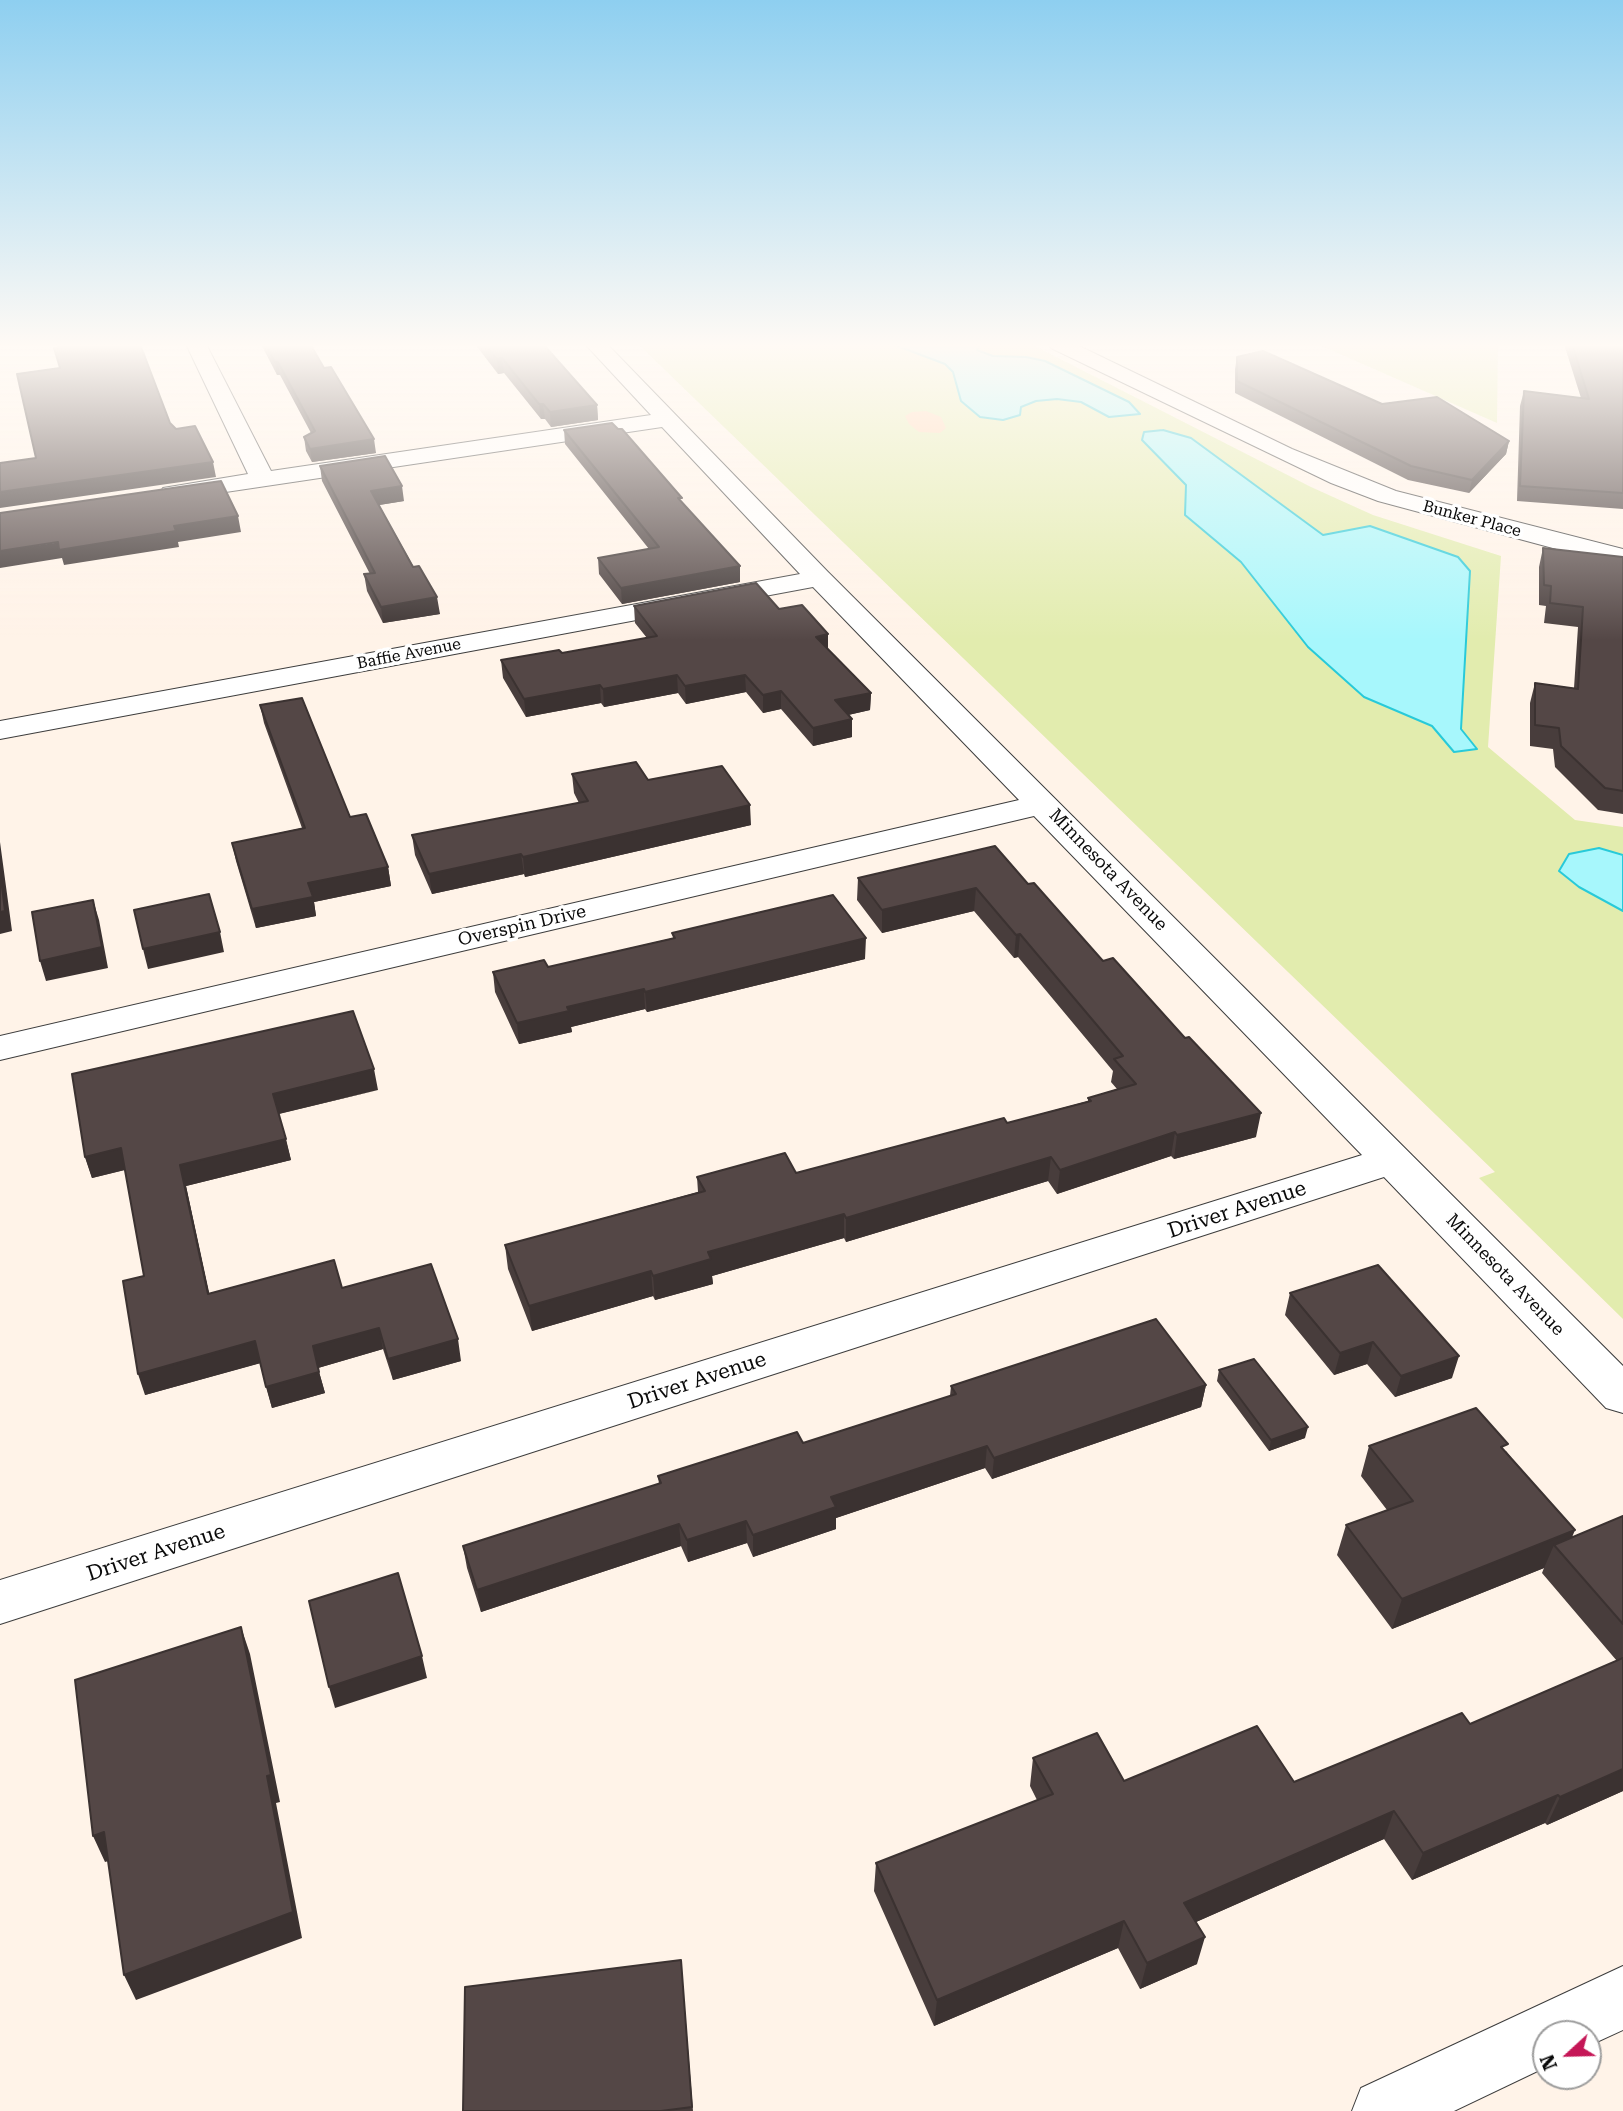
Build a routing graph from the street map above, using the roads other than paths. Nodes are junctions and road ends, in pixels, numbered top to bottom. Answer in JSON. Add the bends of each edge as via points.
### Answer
{"nodes":[{"id":1,"x":245,"y":443,"type":"edge"},
{"id":2,"x":513,"y":443,"type":"edge"},
{"id":3,"x":691,"y":443,"type":"edge"},
{"id":4,"x":1260,"y":443,"type":"edge"},
{"id":5,"x":263,"y":480,"type":"junction"},
{"id":6,"x":152,"y":496,"type":"edge"},
{"id":7,"x":1623,"y":557,"type":"edge"},
{"id":8,"x":819,"y":578,"type":"junction"},
{"id":9,"x":0,"y":730,"type":"edge"},
{"id":10,"x":1044,"y":804,"type":"junction"},
{"id":11,"x":0,"y":1048,"type":"edge"},
{"id":12,"x":1393,"y":1160,"type":"junction"},
{"id":13,"x":1623,"y":1395,"type":"edge"},
{"id":14,"x":0,"y":1602,"type":"edge"},
{"id":15,"x":1623,"y":1997,"type":"edge"},
{"id":16,"x":1384,"y":2111,"type":"edge"}],
"edges":[{"from":1,"to":5,"type":"street"},
{"from":2,"to":5,"type":"street"},
{"from":3,"to":8,"type":"street","name":"Minnesota Avenue"},
{"from":4,"to":7,"type":"street","name":"Bunker Place","via":[[1387,496]]},
{"from":5,"to":6,"type":"street"},
{"from":8,"to":9,"type":"street","name":"Baffie Avenue"},
{"from":8,"to":10,"type":"street","name":"Minnesota Avenue"},
{"from":10,"to":11,"type":"street","name":"Overspin Drive"},
{"from":10,"to":12,"type":"street","name":"Minnesota Avenue"},
{"from":12,"to":13,"type":"street","name":"Minnesota Avenue"},
{"from":12,"to":14,"type":"street","name":"Driver Avenue"},
{"from":15,"to":16,"type":"street"}]}
